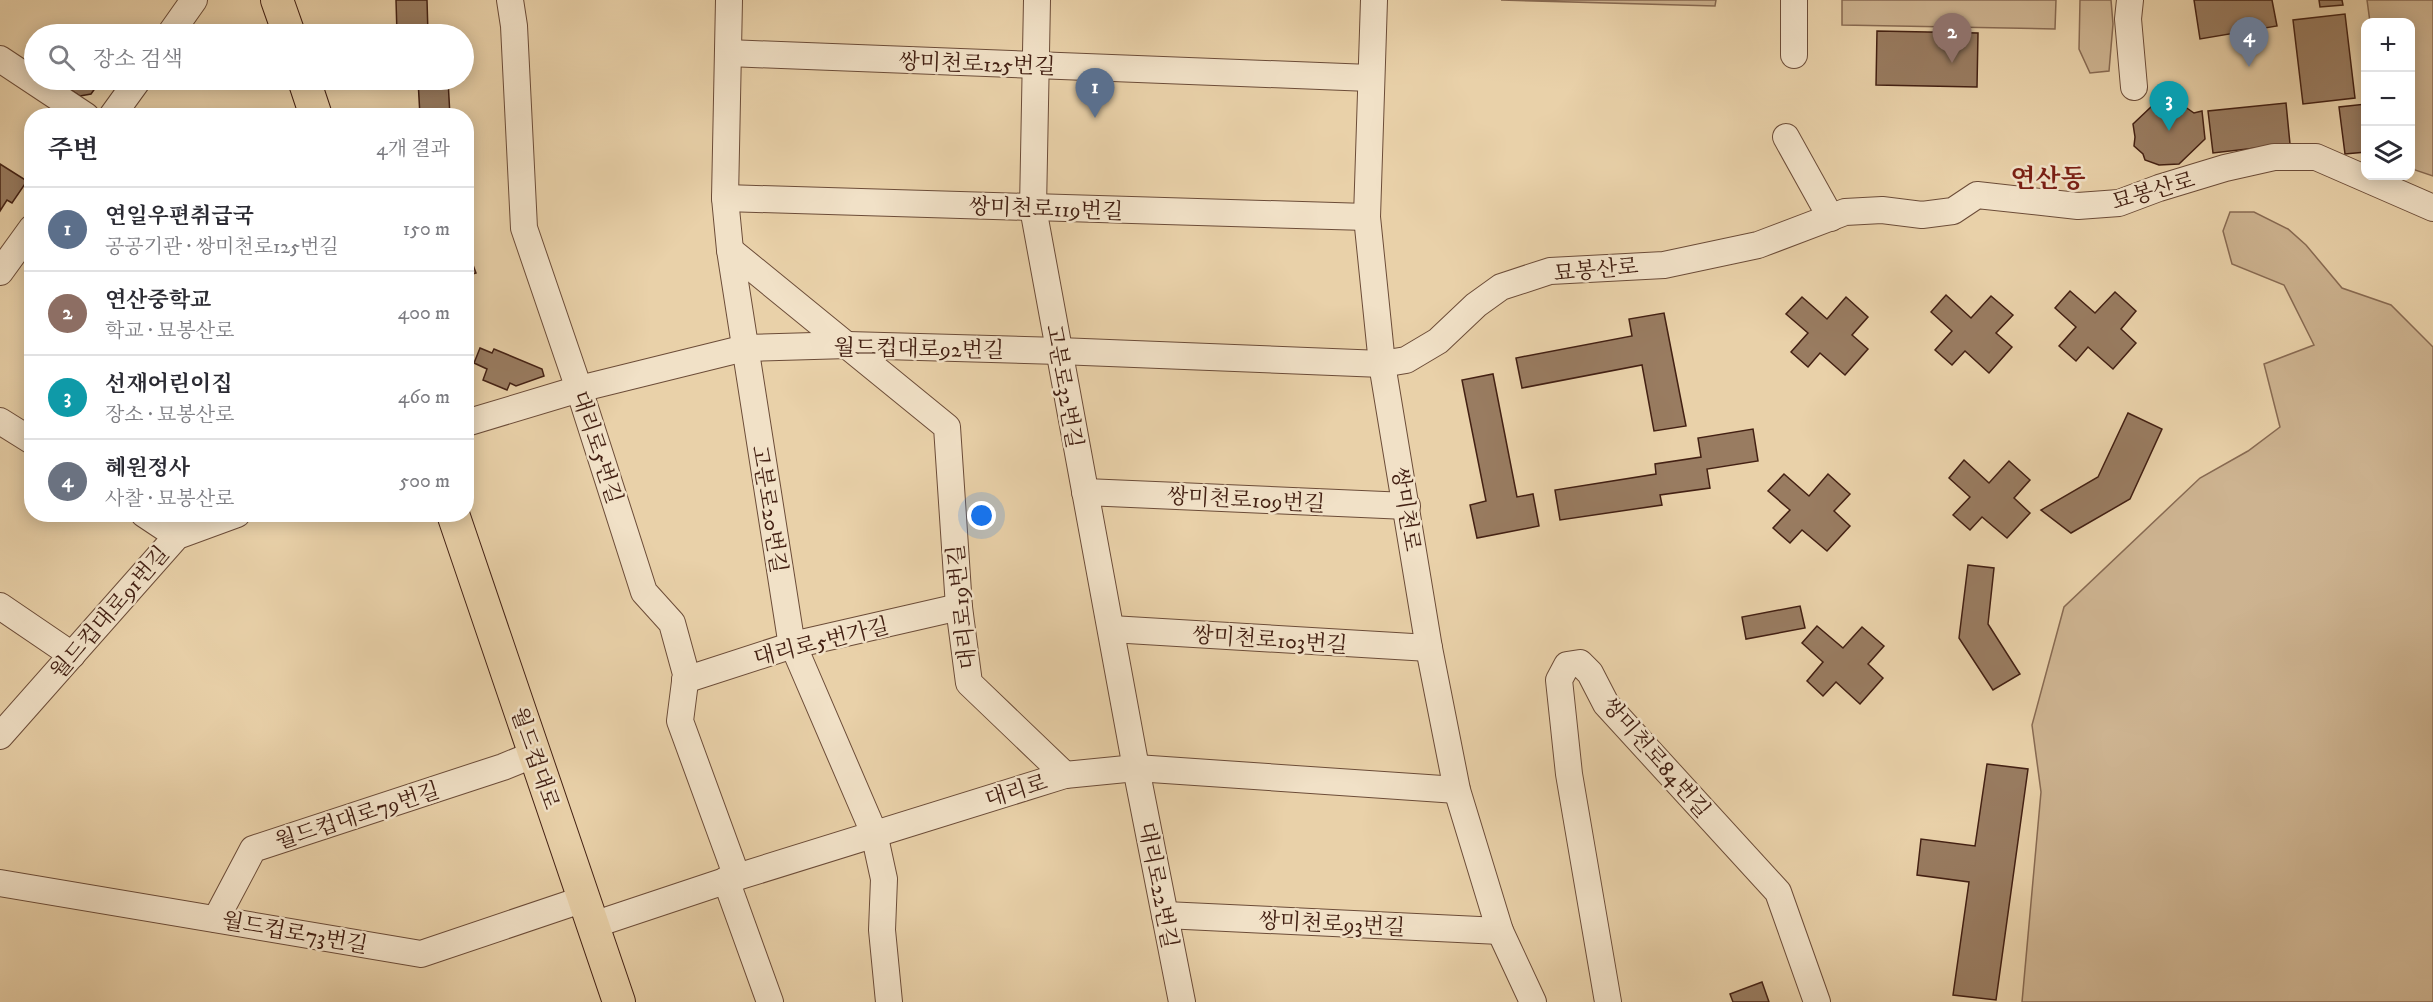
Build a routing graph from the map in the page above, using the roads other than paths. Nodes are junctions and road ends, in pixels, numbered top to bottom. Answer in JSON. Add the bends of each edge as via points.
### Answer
{"nodes":[{"id":1,"x":277,"y":0,"type":"edge"},
{"id":2,"x":510,"y":0,"type":"edge"},
{"id":3,"x":729,"y":0,"type":"edge"},
{"id":4,"x":1037,"y":0,"type":"edge"},
{"id":5,"x":1374,"y":0,"type":"edge"},
{"id":6,"x":1794,"y":0,"type":"edge"},
{"id":7,"x":2130,"y":0,"type":"edge"},
{"id":8,"x":186,"y":3,"type":"edge"},
{"id":9,"x":175,"y":24,"type":"edge"},
{"id":10,"x":285,"y":24,"type":"edge"},
{"id":11,"x":728,"y":53,"type":"junction"},
{"id":12,"x":1794,"y":54,"type":"dead end"},
{"id":13,"x":0,"y":60,"type":"edge"},
{"id":14,"x":1035,"y":65,"type":"junction"},
{"id":15,"x":24,"y":76,"type":"edge"},
{"id":16,"x":1370,"y":78,"type":"junction"},
{"id":17,"x":2134,"y":87,"type":"dead end"},
{"id":18,"x":46,"y":90,"type":"edge"},
{"id":19,"x":131,"y":90,"type":"edge"},
{"id":20,"x":307,"y":90,"type":"edge"},
{"id":21,"x":74,"y":108,"type":"edge"},
{"id":22,"x":118,"y":108,"type":"edge"},
{"id":23,"x":313,"y":108,"type":"edge"},
{"id":24,"x":1786,"y":136,"type":"dead end"},
{"id":25,"x":725,"y":198,"type":"junction"},
{"id":26,"x":1033,"y":208,"type":"junction"},
{"id":27,"x":2433,"y":208,"type":"edge"},
{"id":28,"x":1368,"y":217,"type":"junction"},
{"id":29,"x":1831,"y":218,"type":"junction"},
{"id":30,"x":730,"y":250,"type":"junction"},
{"id":31,"x":16,"y":251,"type":"edge"},
{"id":32,"x":0,"y":272,"type":"edge"},
{"id":33,"x":848,"y":345,"type":"junction"},
{"id":34,"x":745,"y":348,"type":"junction"},
{"id":35,"x":1059,"y":351,"type":"junction"},
{"id":36,"x":1382,"y":364,"type":"junction"},
{"id":37,"x":579,"y":389,"type":"junction"},
{"id":38,"x":0,"y":421,"type":"edge"},
{"id":39,"x":474,"y":421,"type":"edge"},
{"id":40,"x":24,"y":436,"type":"edge"},
{"id":41,"x":1085,"y":492,"type":"junction"},
{"id":42,"x":1407,"y":506,"type":"junction"},
{"id":43,"x":156,"y":522,"type":"edge"},
{"id":44,"x":215,"y":522,"type":"edge"},
{"id":45,"x":456,"y":522,"type":"edge"},
{"id":46,"x":177,"y":536,"type":"junction"},
{"id":47,"x":0,"y":606,"type":"edge"},
{"id":48,"x":958,"y":607,"type":"junction"},
{"id":49,"x":1111,"y":629,"type":"junction"},
{"id":50,"x":793,"y":645,"type":"junction"},
{"id":51,"x":1430,"y":648,"type":"junction"},
{"id":52,"x":72,"y":655,"type":"junction"},
{"id":53,"x":685,"y":680,"type":"junction"},
{"id":54,"x":0,"y":736,"type":"edge"},
{"id":55,"x":535,"y":754,"type":"junction"},
{"id":56,"x":1136,"y":768,"type":"junction"},
{"id":57,"x":1065,"y":775,"type":"junction"},
{"id":58,"x":1457,"y":790,"type":"junction"},
{"id":59,"x":874,"y":833,"type":"junction"},
{"id":60,"x":732,"y":878,"type":"junction"},
{"id":61,"x":0,"y":883,"type":"edge"},
{"id":62,"x":588,"y":912,"type":"junction"},
{"id":63,"x":1165,"y":915,"type":"junction"},
{"id":64,"x":216,"y":919,"type":"junction"},
{"id":65,"x":1500,"y":931,"type":"junction"},
{"id":66,"x":619,"y":1002,"type":"edge"},
{"id":67,"x":770,"y":1002,"type":"edge"},
{"id":68,"x":889,"y":1002,"type":"edge"},
{"id":69,"x":1182,"y":1002,"type":"edge"},
{"id":70,"x":1533,"y":1002,"type":"edge"},
{"id":71,"x":1608,"y":1002,"type":"edge"},
{"id":72,"x":1817,"y":1002,"type":"edge"}],
"edges":[{"from":1,"to":10,"type":"main road"},
{"from":2,"to":37,"type":"street","name":"대리로5번길","via":[[524,228]]},
{"from":3,"to":11,"type":"street","name":"고분로20번길"},
{"from":4,"to":14,"type":"street","name":"고분로32번길"},
{"from":5,"to":16,"type":"street","name":"쌍미천로"},
{"from":6,"to":12,"type":"street"},
{"from":7,"to":17,"type":"street"},
{"from":8,"to":9,"type":"street"},
{"from":11,"to":14,"type":"street","name":"쌍미천로125번길"},
{"from":11,"to":25,"type":"street","name":"고분로20번길"},
{"from":13,"to":15,"type":"street"},
{"from":14,"to":16,"type":"street","name":"쌍미천로125번길"},
{"from":14,"to":26,"type":"street","name":"고분로32번길"},
{"from":16,"to":28,"type":"street","name":"쌍미천로"},
{"from":18,"to":21,"type":"street"},
{"from":19,"to":22,"type":"street"},
{"from":20,"to":23,"type":"main road"},
{"from":24,"to":29,"type":"street"},
{"from":25,"to":26,"type":"street","name":"쌍미천로119번길"},
{"from":25,"to":30,"type":"street","name":"고분로20번길"},
{"from":26,"to":28,"type":"street","name":"쌍미천로119번길"},
{"from":26,"to":35,"type":"street","name":"고분로32번길"},
{"from":27,"to":29,"type":"street","name":"묘봉산로","via":[[2316,157],[2306,157],[2274,158],[2225,168],[2119,203],[2078,206],[1977,195],[1953,211],[1922,215],[1882,210],[1845,212]]},
{"from":28,"to":36,"type":"street","name":"쌍미천로"},
{"from":29,"to":36,"type":"street","name":"묘봉산로","via":[[1758,245],[1664,264],[1550,271],[1501,288],[1476,305],[1438,341],[1406,360]]},
{"from":30,"to":33,"type":"street","name":"대리로19번길"},
{"from":30,"to":34,"type":"street","name":"고분로20번길"},
{"from":31,"to":32,"type":"street"},
{"from":33,"to":34,"type":"street","name":"월드컵대로92번길"},
{"from":33,"to":35,"type":"street","name":"월드컵대로92번길"},
{"from":33,"to":48,"type":"street","name":"대리로19번길","via":[[947,427]]},
{"from":34,"to":37,"type":"street","name":"월드컵대로92번길"},
{"from":34,"to":50,"type":"street","name":"고분로20번길"},
{"from":35,"to":36,"type":"street","name":"월드컵대로92번길"},
{"from":35,"to":41,"type":"street","name":"고분로32번길"},
{"from":36,"to":42,"type":"street","name":"쌍미천로"},
{"from":37,"to":39,"type":"street","name":"월드컵대로92번길"},
{"from":37,"to":53,"type":"street","name":"대리로5번길","via":[[644,592],[672,623]]},
{"from":38,"to":40,"type":"street"},
{"from":41,"to":42,"type":"street","name":"쌍미천로109번길"},
{"from":41,"to":49,"type":"street","name":"고분로32번길"},
{"from":42,"to":51,"type":"street","name":"쌍미천로"},
{"from":43,"to":46,"type":"street"},
{"from":44,"to":46,"type":"street","name":"월드컵대로91번길"},
{"from":45,"to":55,"type":"main road","name":"월드컵대로"},
{"from":46,"to":52,"type":"street","name":"월드컵대로91번길"},
{"from":47,"to":52,"type":"street"},
{"from":48,"to":50,"type":"street","name":"대리로5번가길"},
{"from":48,"to":57,"type":"street","name":"대리로19번길","via":[[969,683]]},
{"from":49,"to":51,"type":"street","name":"쌍미천로103번길"},
{"from":49,"to":56,"type":"street","name":"고분로32번길"},
{"from":50,"to":53,"type":"street","name":"대리로5번가길"},
{"from":50,"to":59,"type":"street","name":"고분로20번길"},
{"from":51,"to":58,"type":"street","name":"쌍미천로"},
{"from":52,"to":54,"type":"street","name":"월드컵대로91번길"},
{"from":53,"to":60,"type":"street","name":"대리로5번길","via":[[680,722]]},
{"from":55,"to":62,"type":"main road","name":"월드컵대로"},
{"from":55,"to":64,"type":"street","name":"월드컵대로79번길","via":[[253,849]]},
{"from":56,"to":57,"type":"street","name":"대리로"},
{"from":56,"to":58,"type":"street","name":"대리로"},
{"from":56,"to":63,"type":"street","name":"대리로22번길"},
{"from":57,"to":59,"type":"street","name":"대리로"},
{"from":58,"to":65,"type":"street","name":"쌍미천로"},
{"from":59,"to":60,"type":"street","name":"대리로"},
{"from":59,"to":68,"type":"street","name":"고분로20번길","via":[[884,879],[882,930]]},
{"from":60,"to":62,"type":"street","name":"대리로"},
{"from":60,"to":67,"type":"street","name":"대리로5번길"},
{"from":61,"to":64,"type":"street","name":"월드컵로73번길"},
{"from":62,"to":64,"type":"street","name":"월드컵로73번길","via":[[421,954]]},
{"from":62,"to":66,"type":"main road","name":"월드컵대로"},
{"from":63,"to":65,"type":"street","name":"쌍미천로93번길"},
{"from":63,"to":69,"type":"street","name":"대리로22번길"},
{"from":65,"to":70,"type":"street","name":"쌍미천로"},
{"from":71,"to":72,"type":"street","name":"쌍미천로84번길","via":[[1569,774],[1559,680],[1567,665],[1580,663],[1590,673],[1605,704],[1778,892]]}]}
